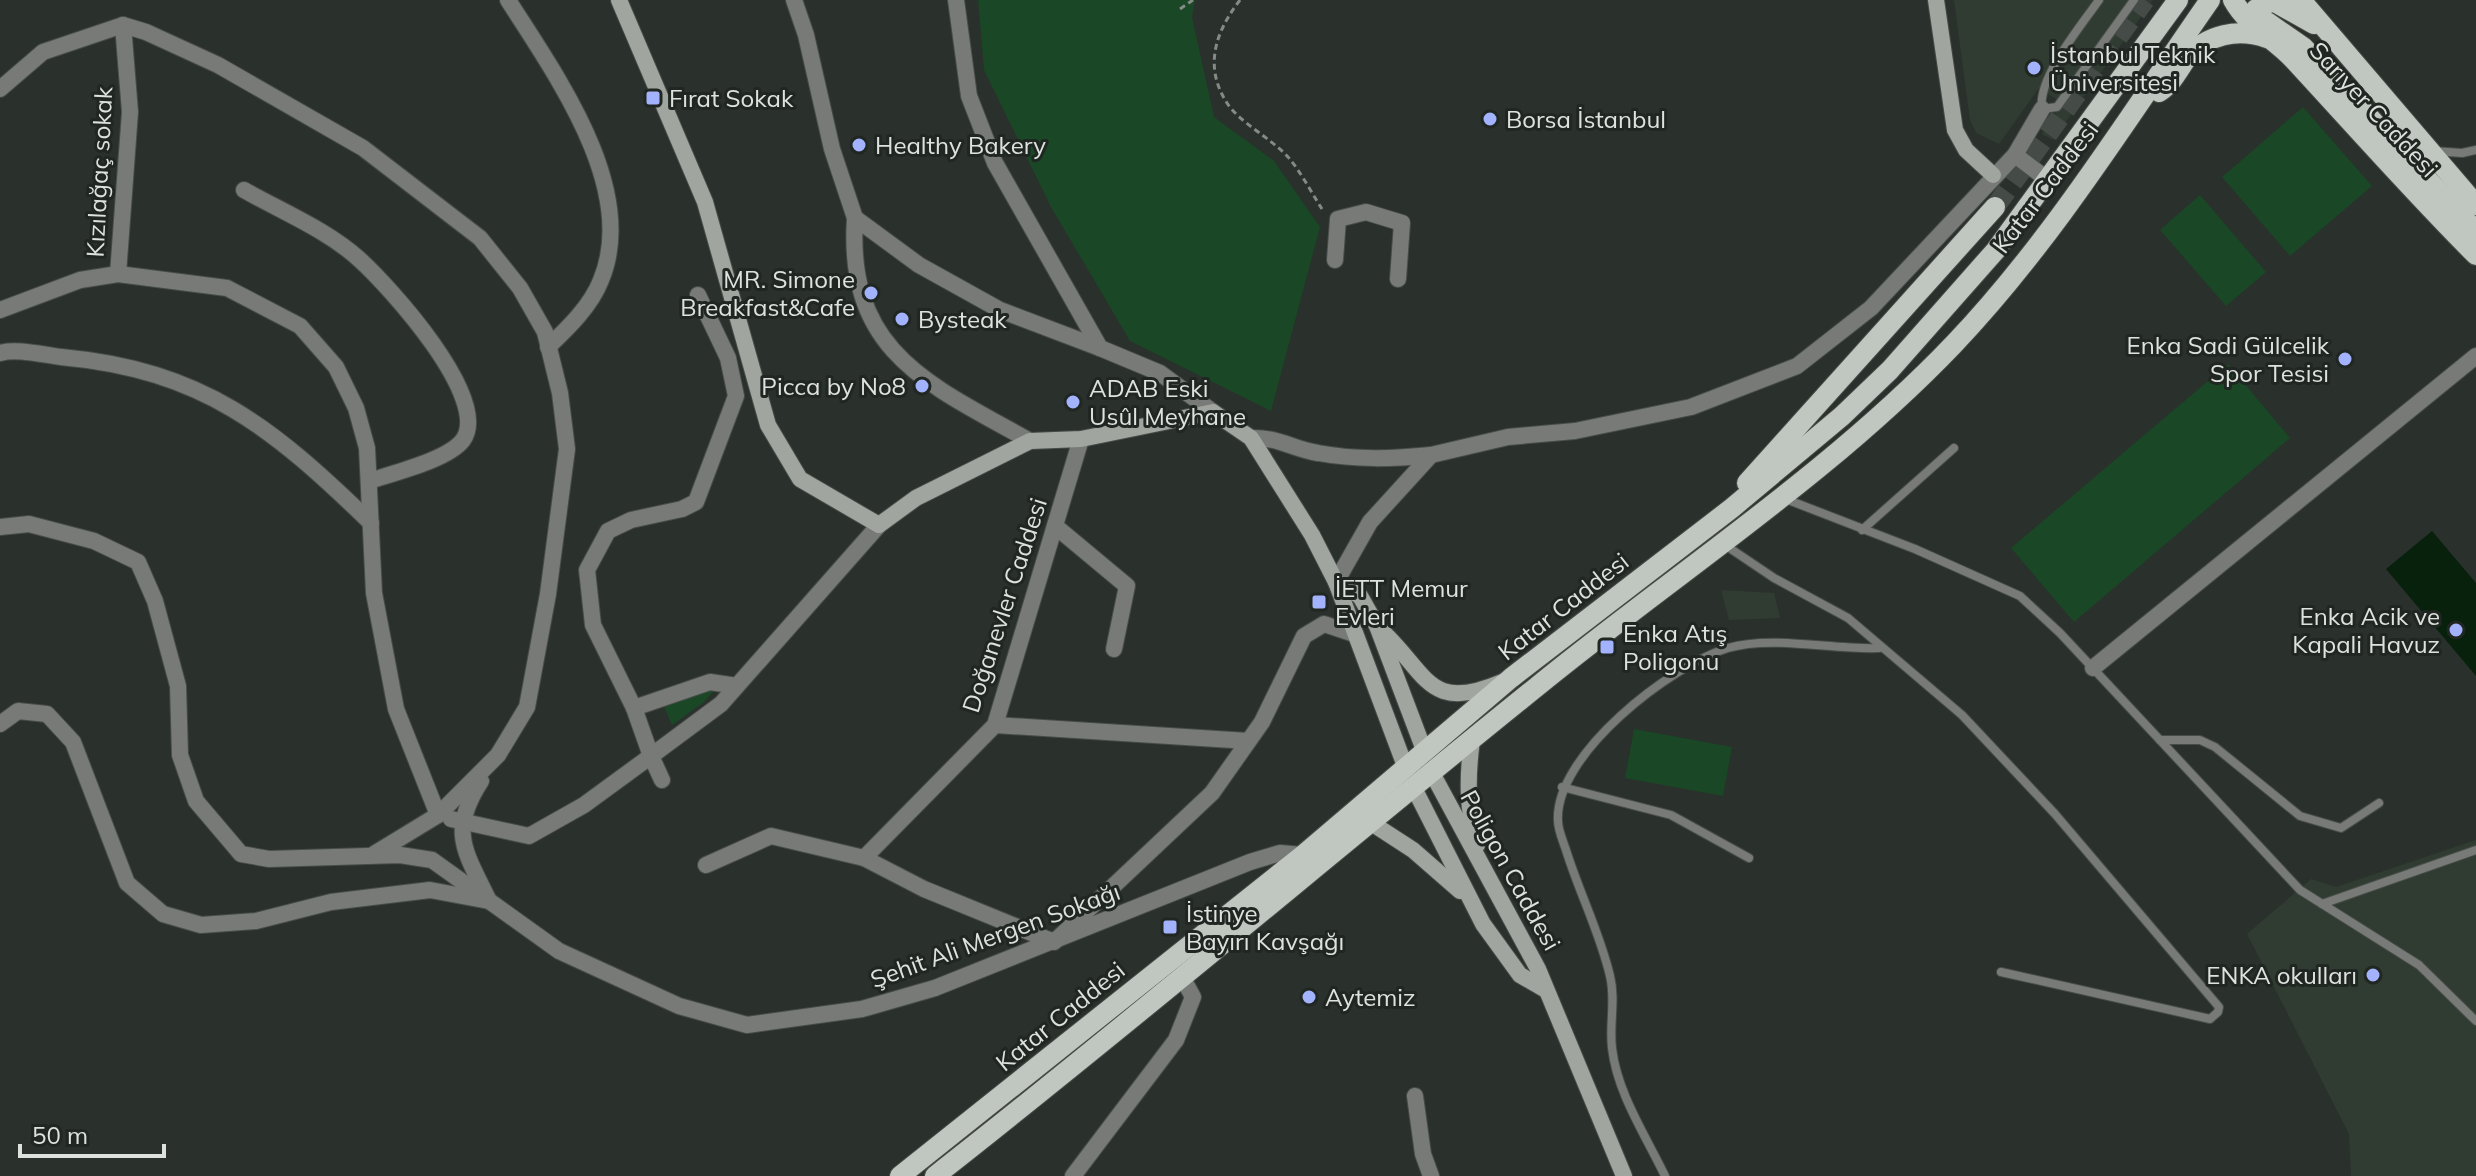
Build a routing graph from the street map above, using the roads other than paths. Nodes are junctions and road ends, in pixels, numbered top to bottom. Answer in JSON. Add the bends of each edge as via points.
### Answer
{"nodes":[{"id":1,"x":508,"y":0,"type":"edge"},
{"id":2,"x":619,"y":0,"type":"edge"},
{"id":3,"x":794,"y":0,"type":"edge"},
{"id":4,"x":956,"y":0,"type":"edge"},
{"id":5,"x":1936,"y":0,"type":"edge"},
{"id":6,"x":2099,"y":0,"type":"edge"},
{"id":7,"x":2134,"y":0,"type":"edge"},
{"id":8,"x":2178,"y":0,"type":"edge"},
{"id":9,"x":2210,"y":0,"type":"edge"},
{"id":10,"x":2233,"y":0,"type":"edge"},
{"id":11,"x":2301,"y":0,"type":"edge"},
{"id":12,"x":123,"y":25,"type":"junction"},
{"id":13,"x":2262,"y":28,"type":"junction"},
{"id":14,"x":2324,"y":30,"type":"junction"},
{"id":15,"x":0,"y":89,"type":"edge"},
{"id":16,"x":2136,"y":108,"type":"junction"},
{"id":17,"x":2042,"y":109,"type":"junction"},
{"id":18,"x":2476,"y":150,"type":"edge"},
{"id":19,"x":2430,"y":151,"type":"junction"},
{"id":20,"x":2015,"y":155,"type":"junction"},
{"id":21,"x":1993,"y":175,"type":"junction"},
{"id":22,"x":2048,"y":180,"type":"junction"},
{"id":23,"x":244,"y":190,"type":"dead end"},
{"id":24,"x":2072,"y":197,"type":"junction"},
{"id":25,"x":2476,"y":205,"type":"edge"},
{"id":26,"x":1995,"y":207,"type":"tunnel mouth"},
{"id":27,"x":855,"y":218,"type":"junction"},
{"id":28,"x":2476,"y":231,"type":"edge"},
{"id":29,"x":2032,"y":249,"type":"junction"},
{"id":30,"x":2476,"y":255,"type":"edge"},
{"id":31,"x":1335,"y":260,"type":"dead end"},
{"id":32,"x":118,"y":274,"type":"junction"},
{"id":33,"x":1398,"y":279,"type":"dead end"},
{"id":34,"x":698,"y":295,"type":"dead end"},
{"id":35,"x":0,"y":310,"type":"edge"},
{"id":36,"x":548,"y":347,"type":"junction"},
{"id":37,"x":1,"y":348,"type":"edge"},
{"id":38,"x":1100,"y":348,"type":"junction"},
{"id":39,"x":2476,"y":356,"type":"edge"},
{"id":40,"x":755,"y":379,"type":"junction"},
{"id":41,"x":734,"y":386,"type":"junction"},
{"id":42,"x":1213,"y":412,"type":"junction"},
{"id":43,"x":1251,"y":438,"type":"junction"},
{"id":44,"x":1081,"y":439,"type":"junction"},
{"id":45,"x":1030,"y":441,"type":"junction"},
{"id":46,"x":1954,"y":448,"type":"dead end"},
{"id":47,"x":1431,"y":455,"type":"junction"},
{"id":48,"x":369,"y":481,"type":"junction"},
{"id":49,"x":1779,"y":497,"type":"junction"},
{"id":50,"x":1732,"y":508,"type":"junction"},
{"id":51,"x":371,"y":523,"type":"junction"},
{"id":52,"x":879,"y":525,"type":"junction"},
{"id":53,"x":1055,"y":526,"type":"junction"},
{"id":54,"x":0,"y":527,"type":"edge"},
{"id":55,"x":1862,"y":530,"type":"junction"},
{"id":56,"x":1721,"y":542,"type":"junction"},
{"id":57,"x":1336,"y":582,"type":"junction"},
{"id":58,"x":1377,"y":626,"type":"junction"},
{"id":59,"x":1354,"y":634,"type":"junction"},
{"id":60,"x":1879,"y":648,"type":"junction"},
{"id":61,"x":1114,"y":649,"type":"dead end"},
{"id":62,"x":2093,"y":668,"type":"junction"},
{"id":63,"x":1511,"y":678,"type":"junction"},
{"id":64,"x":737,"y":686,"type":"junction"},
{"id":65,"x":634,"y":708,"type":"junction"},
{"id":66,"x":0,"y":724,"type":"edge"},
{"id":67,"x":995,"y":725,"type":"junction"},
{"id":68,"x":1472,"y":740,"type":"junction"},
{"id":69,"x":2159,"y":740,"type":"junction"},
{"id":70,"x":1248,"y":741,"type":"junction"},
{"id":71,"x":1424,"y":750,"type":"junction"},
{"id":72,"x":498,"y":755,"type":"junction"},
{"id":73,"x":651,"y":756,"type":"junction"},
{"id":74,"x":1405,"y":766,"type":"junction"},
{"id":75,"x":1432,"y":773,"type":"junction"},
{"id":76,"x":662,"y":780,"type":"dead end"},
{"id":77,"x":1562,"y":787,"type":"junction"},
{"id":78,"x":1414,"y":788,"type":"junction"},
{"id":79,"x":2379,"y":803,"type":"dead end"},
{"id":80,"x":438,"y":815,"type":"junction"},
{"id":81,"x":461,"y":823,"type":"junction"},
{"id":82,"x":1373,"y":824,"type":"junction"},
{"id":83,"x":2476,"y":850,"type":"edge"},
{"id":84,"x":372,"y":855,"type":"junction"},
{"id":85,"x":1303,"y":855,"type":"junction"},
{"id":86,"x":864,"y":858,"type":"junction"},
{"id":87,"x":1749,"y":858,"type":"dead end"},
{"id":88,"x":706,"y":865,"type":"dead end"},
{"id":89,"x":1483,"y":866,"type":"junction"},
{"id":90,"x":1468,"y":898,"type":"junction"},
{"id":91,"x":489,"y":901,"type":"junction"},
{"id":92,"x":2322,"y":904,"type":"junction"},
{"id":93,"x":1054,"y":942,"type":"junction"},
{"id":94,"x":1176,"y":970,"type":"junction"},
{"id":95,"x":2001,"y":972,"type":"dead end"},
{"id":96,"x":1546,"y":990,"type":"junction"},
{"id":97,"x":2476,"y":1021,"type":"edge"},
{"id":98,"x":1415,"y":1096,"type":"dead end"},
{"id":99,"x":900,"y":1176,"type":"edge"},
{"id":100,"x":935,"y":1176,"type":"edge"},
{"id":101,"x":1073,"y":1176,"type":"edge"},
{"id":102,"x":1431,"y":1176,"type":"edge"},
{"id":103,"x":1624,"y":1176,"type":"edge"},
{"id":104,"x":1665,"y":1176,"type":"edge"}],
"edges":[{"from":1,"to":36,"type":"street","via":[[575,114],[604,181],[611,213],[610,249],[600,284]]},
{"from":2,"to":40,"type":"street","via":[[705,202]]},
{"from":3,"to":27,"type":"street"},
{"from":4,"to":38,"type":"street","via":[[969,96],[995,163]]},
{"from":5,"to":21,"type":"street","via":[[1955,130],[1966,150]]},
{"from":6,"to":17,"type":"lane","via":[[2054,66],[2040,96]]},
{"from":7,"to":17,"type":"lane","via":[[2075,86],[2057,107]]},
{"from":8,"to":22,"type":"main road","name":"Katar Caddesi"},
{"from":9,"to":16,"type":"main road","name":"Katar Caddesi"},
{"from":10,"to":13,"type":"main road","name":"Sarıyer Caddesi"},
{"from":11,"to":14,"type":"main road","name":"Sarıyer Caddesi"},
{"from":12,"to":15,"type":"street","via":[[43,52]]},
{"from":12,"to":32,"type":"street","name":"Kızılağaç sokak","via":[[130,112]]},
{"from":12,"to":36,"type":"street","via":[[218,65],[363,148],[480,238],[520,288]]},
{"from":13,"to":14,"type":"main road","via":[[2256,9],[2273,1]]},
{"from":13,"to":16,"type":"main road","via":[[2195,50],[2165,88]]},
{"from":13,"to":28,"type":"main road","via":[[2322,67]]},
{"from":13,"to":30,"type":"main road","name":"Sarıyer Caddesi"},
{"from":14,"to":19,"type":"main road","name":"Sarıyer Caddesi"},
{"from":16,"to":24,"type":"main road","name":"Katar Caddesi"},
{"from":17,"to":20,"type":"street"},
{"from":18,"to":19,"type":"lane"},
{"from":19,"to":25,"type":"main road","name":"Sarıyer Caddesi"},
{"from":20,"to":21,"type":"street"},
{"from":20,"to":22,"type":"street"},
{"from":21,"to":47,"type":"street","via":[[1871,308],[1797,366],[1691,407]]},
{"from":22,"to":24,"type":"main road"},
{"from":22,"to":29,"type":"main road","via":[[2052,200],[2033,226]]},
{"from":22,"to":50,"type":"main road","name":"Katar Caddesi","via":[[1996,250],[1890,370]]},
{"from":23,"to":48,"type":"street","via":[[357,257],[395,296],[467,401],[463,440],[434,459]]},
{"from":24,"to":29,"type":"main road","name":"Katar Caddesi"},
{"from":26,"to":50,"type":"main road","via":[[1785,438]]},
{"from":27,"to":38,"type":"street","via":[[919,265],[1000,310]]},
{"from":27,"to":45,"type":"street","via":[[858,293],[891,351],[938,389]]},
{"from":29,"to":49,"type":"main road","name":"Katar Caddesi","via":[[1989,306],[1903,394]]},
{"from":31,"to":33,"type":"street","via":[[1338,219],[1366,212],[1402,223]]},
{"from":32,"to":35,"type":"street","via":[[80,280]]},
{"from":32,"to":48,"type":"street","via":[[227,288],[300,326],[336,367],[356,408]]},
{"from":34,"to":41,"type":"street","via":[[728,358]]},
{"from":36,"to":72,"type":"street","via":[[567,449],[527,707]]},
{"from":37,"to":51,"type":"street","via":[[92,360],[179,381],[245,414],[321,474]]},
{"from":38,"to":42,"type":"street","via":[[1160,373]]},
{"from":39,"to":62,"type":"street"},
{"from":40,"to":41,"type":"street"},
{"from":40,"to":52,"type":"street","via":[[768,425],[800,479]]},
{"from":41,"to":65,"type":"street","via":[[736,396],[696,502],[608,531],[587,570],[593,625]]},
{"from":42,"to":43,"type":"street"},
{"from":42,"to":44,"type":"street"},
{"from":43,"to":47,"type":"street","via":[[1274,437],[1313,452],[1372,461]]},
{"from":43,"to":57,"type":"street"},
{"from":44,"to":45,"type":"street"},
{"from":44,"to":53,"type":"street","name":"Doğanevler Caddesi"},
{"from":45,"to":52,"type":"street","via":[[916,498]]},
{"from":46,"to":55,"type":"lane"},
{"from":47,"to":57,"type":"street","via":[[1370,522]]},
{"from":48,"to":51,"type":"street"},
{"from":49,"to":55,"type":"lane"},
{"from":49,"to":56,"type":"main road","name":"Katar Caddesi"},
{"from":50,"to":63,"type":"main road","name":"Katar Caddesi"},
{"from":51,"to":80,"type":"street","via":[[374,593],[396,709]]},
{"from":52,"to":64,"type":"street"},
{"from":53,"to":61,"type":"street","via":[[1127,586]]},
{"from":53,"to":67,"type":"street","name":"Doğanevler Caddesi"},
{"from":54,"to":84,"type":"street","name":"Şehit Ali Mergen Sokağı","via":[[29,524],[94,541],[138,562],[155,601],[178,686],[180,755],[196,801],[241,854],[269,859]]},
{"from":55,"to":62,"type":"lane","via":[[2020,596]]},
{"from":56,"to":60,"type":"lane","via":[[1848,618]]},
{"from":56,"to":68,"type":"main road","name":"Katar Caddesi"},
{"from":57,"to":58,"type":"street","via":[[1360,596]]},
{"from":57,"to":59,"type":"street"},
{"from":58,"to":63,"type":"street","via":[[1415,672],[1440,690],[1473,692]]},
{"from":58,"to":71,"type":"street"},
{"from":59,"to":70,"type":"street","via":[[1324,624],[1304,636]]},
{"from":59,"to":74,"type":"street"},
{"from":60,"to":77,"type":"lane","via":[[1730,647],[1650,690],[1593,746]]},
{"from":60,"to":95,"type":"lane","via":[[1962,715],[2046,803],[2219,1007],[2210,1019]]},
{"from":62,"to":69,"type":"lane"},
{"from":63,"to":71,"type":"main road","name":"Katar Caddesi"},
{"from":64,"to":65,"type":"street","via":[[710,682]]},
{"from":64,"to":73,"type":"street"},
{"from":65,"to":73,"type":"street"},
{"from":66,"to":91,"type":"street","via":[[18,711],[47,714],[73,742],[127,883],[163,914],[201,925],[256,921],[331,902],[430,890]]},
{"from":67,"to":70,"type":"street"},
{"from":67,"to":86,"type":"street","name":"Doğanevler Caddesi"},
{"from":68,"to":75,"type":"main road","name":"Katar Caddesi"},
{"from":68,"to":89,"type":"street","via":[[1467,798]]},
{"from":69,"to":79,"type":"lane","via":[[2200,740],[2215,747],[2277,799],[2319,824],[2341,828]]},
{"from":69,"to":92,"type":"lane","via":[[2269,859]]},
{"from":70,"to":93,"type":"street","via":[[1212,793]]},
{"from":71,"to":74,"type":"main road","name":"Katar Caddesi"},
{"from":71,"to":75,"type":"main road"},
{"from":72,"to":80,"type":"street"},
{"from":72,"to":81,"type":"street"},
{"from":73,"to":76,"type":"street"},
{"from":73,"to":81,"type":"street","via":[[584,805],[529,836]]},
{"from":74,"to":78,"type":"main road"},
{"from":74,"to":85,"type":"main road","name":"Katar Caddesi"},
{"from":75,"to":78,"type":"main road","name":"Katar Caddesi"},
{"from":75,"to":89,"type":"street","name":"Poligon Caddesi"},
{"from":77,"to":87,"type":"lane","via":[[1671,815]]},
{"from":77,"to":104,"type":"lane","via":[[1558,822],[1610,975],[1616,1071]]},
{"from":78,"to":82,"type":"main road","name":"Katar Caddesi"},
{"from":78,"to":90,"type":"street","name":"Poligon Caddesi"},
{"from":80,"to":81,"type":"street"},
{"from":80,"to":84,"type":"street"},
{"from":81,"to":91,"type":"street","via":[[465,851]]},
{"from":82,"to":90,"type":"street","via":[[1413,850]]},
{"from":82,"to":94,"type":"main road","name":"Katar Caddesi"},
{"from":83,"to":92,"type":"lane"},
{"from":84,"to":91,"type":"street","name":"Şehit Ali Mergen Sokağı","via":[[432,860]]},
{"from":85,"to":93,"type":"street","name":"Şehit Ali Mergen Sokağı","via":[[1280,853],[1250,862]]},
{"from":85,"to":94,"type":"main road","name":"Katar Caddesi"},
{"from":86,"to":88,"type":"street","via":[[771,836]]},
{"from":86,"to":93,"type":"street","via":[[924,889]]},
{"from":89,"to":96,"type":"street","name":"Poligon Caddesi"},
{"from":90,"to":96,"type":"street","name":"Poligon Caddesi","via":[[1520,975]]},
{"from":91,"to":93,"type":"street","name":"Şehit Ali Mergen Sokağı","via":[[559,951],[679,1006],[747,1025],[862,1009],[935,988]]},
{"from":92,"to":97,"type":"lane","via":[[2419,965]]},
{"from":94,"to":99,"type":"main road","name":"Katar Caddesi"},
{"from":94,"to":100,"type":"main road","name":"Katar Caddesi"},
{"from":94,"to":101,"type":"street","via":[[1193,997],[1176,1040]]},
{"from":96,"to":103,"type":"street","name":"Poligon Caddesi"},
{"from":98,"to":102,"type":"street"}]}
